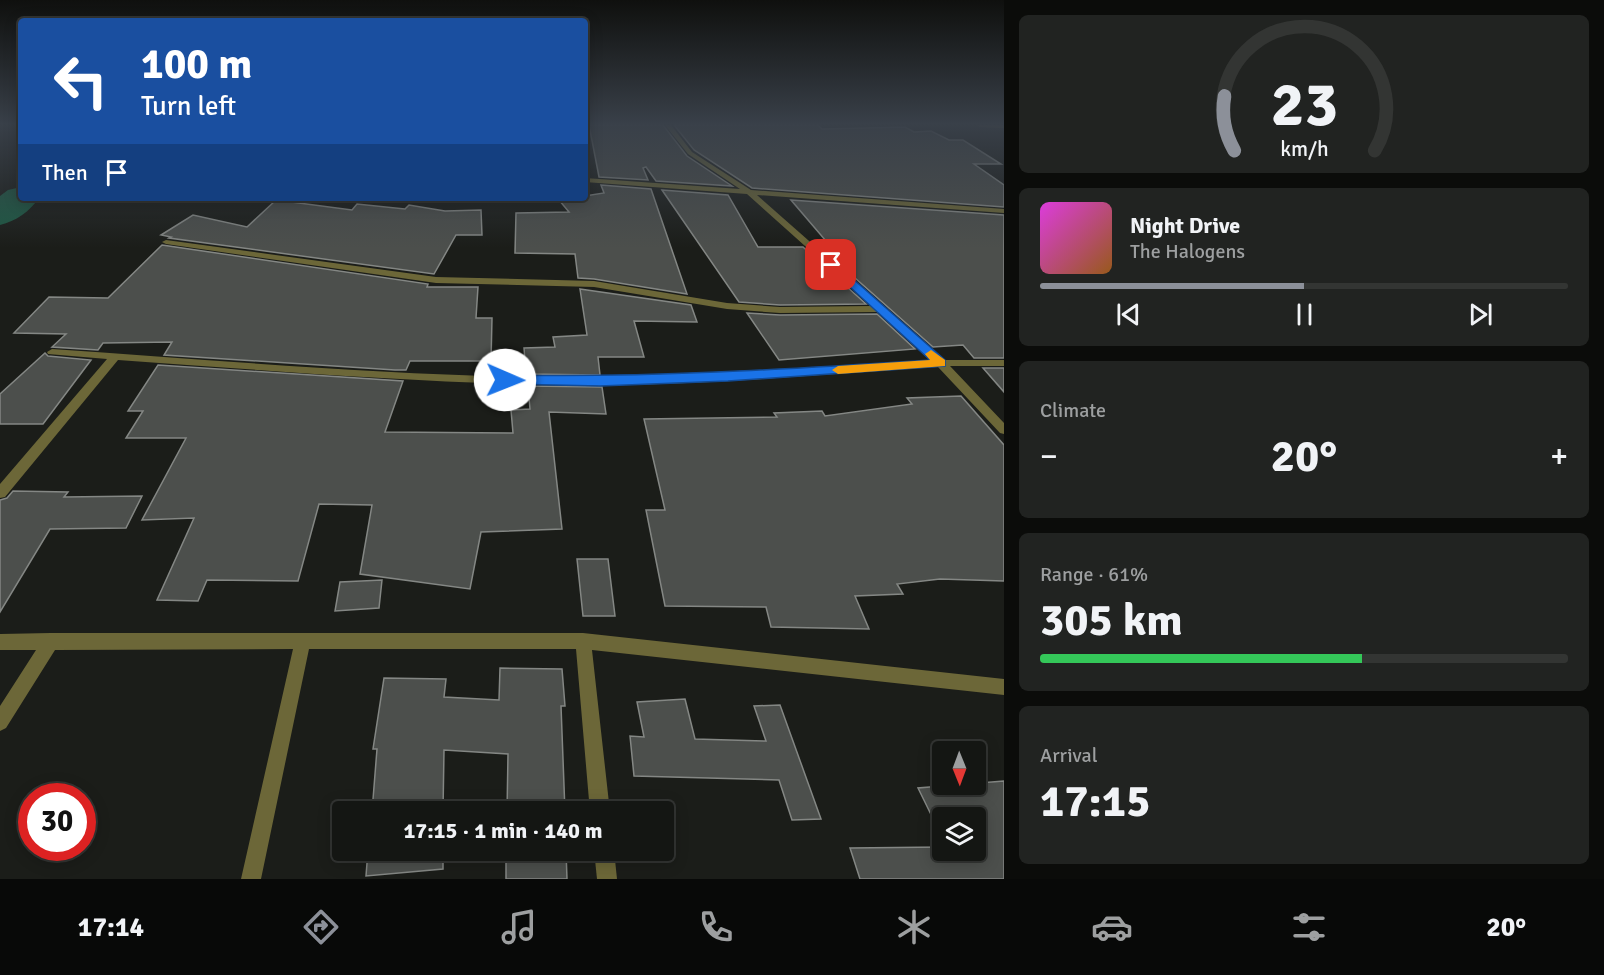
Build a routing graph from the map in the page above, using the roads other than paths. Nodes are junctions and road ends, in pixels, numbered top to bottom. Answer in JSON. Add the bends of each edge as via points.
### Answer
{"nodes":[{"id":1,"x":710,"y":166,"type":"edge"},
{"id":2,"x":588,"y":180,"type":"edge"},
{"id":3,"x":749,"y":192,"type":"junction"},
{"id":4,"x":1004,"y":211,"type":"edge"},
{"id":5,"x":166,"y":242,"type":"dead end"},
{"id":6,"x":881,"y":309,"type":"junction"},
{"id":7,"x":52,"y":352,"type":"dead end"},
{"id":8,"x":116,"y":356,"type":"junction"},
{"id":9,"x":941,"y":363,"type":"junction"},
{"id":10,"x":1004,"y":363,"type":"edge"},
{"id":11,"x":1004,"y":430,"type":"edge"},
{"id":12,"x":0,"y":493,"type":"edge"},
{"id":13,"x":51,"y":641,"type":"junction"},
{"id":14,"x":303,"y":641,"type":"junction"},
{"id":15,"x":583,"y":641,"type":"junction"},
{"id":16,"x":0,"y":642,"type":"edge"},
{"id":17,"x":1004,"y":687,"type":"edge"},
{"id":18,"x":0,"y":722,"type":"edge"},
{"id":19,"x":599,"y":801,"type":"edge"},
{"id":20,"x":605,"y":861,"type":"edge"},
{"id":21,"x":251,"y":879,"type":"edge"},
{"id":22,"x":607,"y":879,"type":"edge"}],
"edges":[{"from":1,"to":3,"type":"street"},
{"from":2,"to":3,"type":"street"},
{"from":3,"to":4,"type":"street"},
{"from":3,"to":6,"type":"street"},
{"from":5,"to":6,"type":"street","via":[[436,280],[594,284],[727,306],[780,310]]},
{"from":6,"to":9,"type":"street"},
{"from":7,"to":8,"type":"street"},
{"from":8,"to":9,"type":"street","via":[[457,379],[600,381]]},
{"from":8,"to":12,"type":"street"},
{"from":9,"to":10,"type":"street"},
{"from":9,"to":11,"type":"street"},
{"from":13,"to":14,"type":"street"},
{"from":13,"to":16,"type":"street"},
{"from":13,"to":18,"type":"street"},
{"from":14,"to":15,"type":"street"},
{"from":14,"to":21,"type":"street"},
{"from":15,"to":17,"type":"street"},
{"from":15,"to":19,"type":"street"},
{"from":20,"to":22,"type":"street"}]}
